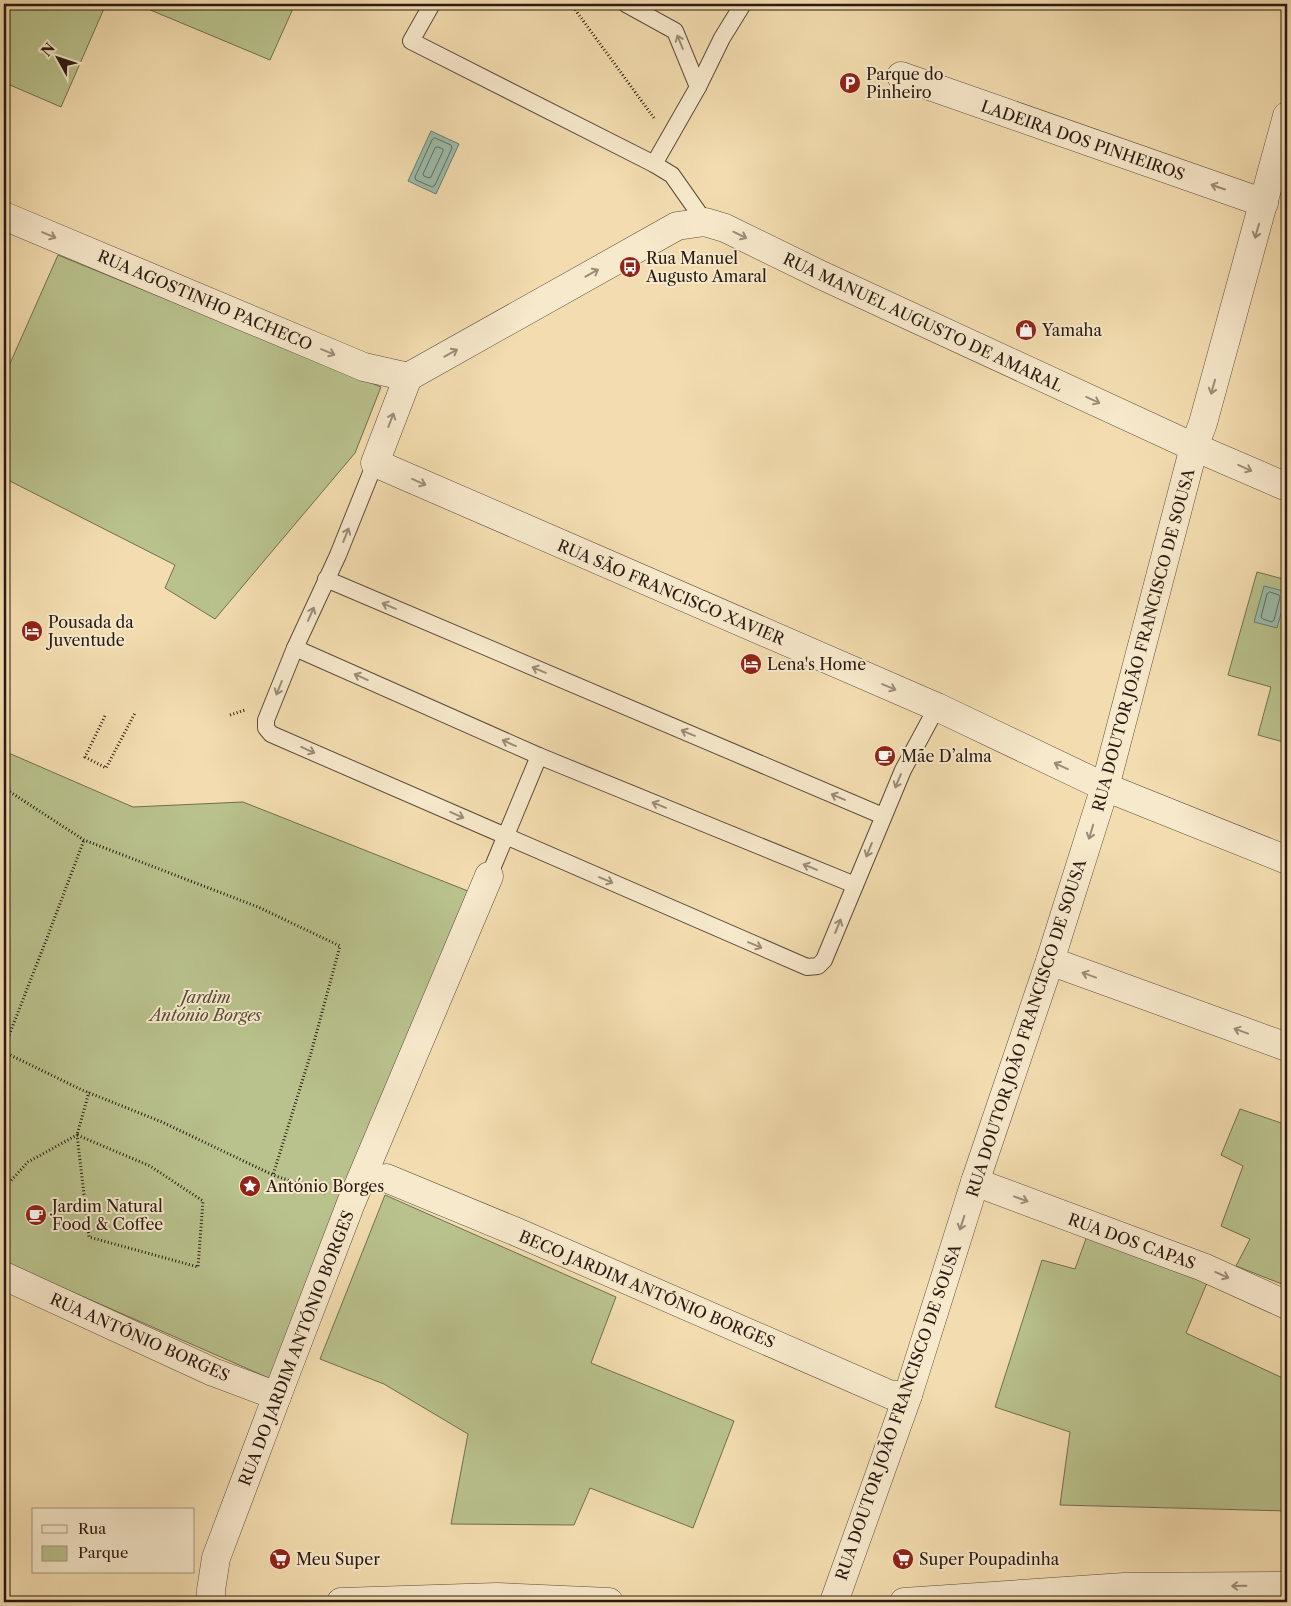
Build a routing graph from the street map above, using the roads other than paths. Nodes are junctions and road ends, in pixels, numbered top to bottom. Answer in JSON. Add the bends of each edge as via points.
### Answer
{"nodes":[{"id":1,"x":432,"y":4,"type":"edge"},
{"id":2,"x":626,"y":4,"type":"edge"},
{"id":3,"x":743,"y":4,"type":"edge"},
{"id":4,"x":901,"y":76,"type":"dead end"},
{"id":5,"x":698,"y":87,"type":"junction"},
{"id":6,"x":1287,"y":116,"type":"edge"},
{"id":7,"x":654,"y":164,"type":"junction"},
{"id":8,"x":1264,"y":203,"type":"junction"},
{"id":9,"x":4,"y":216,"type":"edge"},
{"id":10,"x":705,"y":222,"type":"junction"},
{"id":11,"x":408,"y":376,"type":"junction"},
{"id":12,"x":1198,"y":448,"type":"junction"},
{"id":13,"x":374,"y":463,"type":"junction"},
{"id":14,"x":1287,"y":487,"type":"edge"},
{"id":15,"x":326,"y":579,"type":"junction"},
{"id":16,"x":295,"y":648,"type":"junction"},
{"id":17,"x":937,"y":707,"type":"junction"},
{"id":18,"x":539,"y":756,"type":"junction"},
{"id":19,"x":1105,"y":787,"type":"junction"},
{"id":20,"x":883,"y":816,"type":"junction"},
{"id":21,"x":504,"y":836,"type":"junction"},
{"id":22,"x":1287,"y":860,"type":"edge"},
{"id":23,"x":489,"y":876,"type":"joint"},
{"id":24,"x":855,"y":885,"type":"junction"},
{"id":25,"x":1050,"y":962,"type":"junction"},
{"id":26,"x":1287,"y":1047,"type":"edge"},
{"id":27,"x":386,"y":1178,"type":"dead end"},
{"id":28,"x":975,"y":1182,"type":"junction"},
{"id":29,"x":4,"y":1276,"type":"edge"},
{"id":30,"x":1287,"y":1305,"type":"edge"},
{"id":31,"x":908,"y":1394,"type":"junction"},
{"id":32,"x":277,"y":1396,"type":"junction"},
{"id":33,"x":1287,"y":1586,"type":"edge"},
{"id":34,"x":211,"y":1602,"type":"edge"},
{"id":35,"x":341,"y":1602,"type":"edge"},
{"id":36,"x":609,"y":1602,"type":"edge"},
{"id":37,"x":834,"y":1602,"type":"edge"},
{"id":38,"x":904,"y":1602,"type":"edge"}],
"edges":[{"from":1,"to":7,"type":"lane","via":[[411,41]]},
{"from":5,"to":2,"type":"lane","one_way":true,"via":[[675,31]]},
{"from":3,"to":5,"type":"lane"},
{"from":8,"to":4,"type":"street","name":"LADEIRA DOS PINHEIROS","one_way":true},
{"from":5,"to":7,"type":"lane"},
{"from":6,"to":8,"type":"street","name":"RUA DOUTOR JOÃO FRANCISCO DE SOUSA"},
{"from":7,"to":10,"type":"lane","via":[[672,175]]},
{"from":8,"to":12,"type":"street","name":"RUA DOUTOR JOÃO FRANCISCO DE SOUSA","one_way":true},
{"from":9,"to":11,"type":"street","name":"RUA AGOSTINHO PACHECO","one_way":true,"via":[[364,367]]},
{"from":11,"to":10,"type":"street","name":"RUA MANUEL AUGUSTO DE AMARAL","one_way":true,"via":[[677,226]]},
{"from":10,"to":12,"type":"street","name":"RUA MANUEL AUGUSTO DE AMARAL","one_way":true,"via":[[725,228],[821,276]]},
{"from":13,"to":11,"type":"street","one_way":true},
{"from":12,"to":14,"type":"street","name":"RUA MANUEL AUGUSTO DE AMARAL","one_way":true},
{"from":12,"to":19,"type":"street","name":"RUA DOUTOR JOÃO FRANCISCO DE SOUSA"},
{"from":15,"to":13,"type":"lane","one_way":true},
{"from":13,"to":17,"type":"street","name":"RUA SÃO FRANCISCO XAVIER","one_way":true},
{"from":16,"to":15,"type":"lane","one_way":true},
{"from":20,"to":15,"type":"lane","one_way":true},
{"from":18,"to":16,"type":"lane","one_way":true},
{"from":16,"to":21,"type":"lane","one_way":true,"via":[[266,720],[266,728],[271,734]]},
{"from":19,"to":17,"type":"street","name":"RUA SÃO FRANCISCO XAVIER","one_way":true},
{"from":17,"to":20,"type":"lane","one_way":true},
{"from":18,"to":21,"type":"lane"},
{"from":24,"to":18,"type":"lane","one_way":true},
{"from":19,"to":22,"type":"street","name":"RUA SÃO FRANCISCO XAVIER"},
{"from":19,"to":25,"type":"street","name":"RUA DOUTOR JOÃO FRANCISCO DE SOUSA","one_way":true},
{"from":20,"to":24,"type":"lane","one_way":true},
{"from":21,"to":23,"type":"lane"},
{"from":21,"to":24,"type":"lane","one_way":true,"via":[[807,967],[818,966],[824,960]]},
{"from":23,"to":32,"type":"street","name":"RUA DO JARDIM ANTÓNIO BORGES","via":[[351,1203]]},
{"from":26,"to":25,"type":"street","one_way":true},
{"from":25,"to":28,"type":"street","name":"RUA DOUTOR JOÃO FRANCISCO DE SOUSA"},
{"from":27,"to":31,"type":"street","name":"BECO JARDIM ANTÓNIO BORGES","via":[[891,1395]]},
{"from":28,"to":30,"type":"street","name":"RUA DOS CAPAS","one_way":true,"via":[[1203,1267]]},
{"from":28,"to":31,"type":"street","name":"RUA DOUTOR JOÃO FRANCISCO DE SOUSA","one_way":true},
{"from":29,"to":32,"type":"street","name":"RUA ANTÓNIO BORGES","via":[[213,1372]]},
{"from":31,"to":37,"type":"street","name":"RUA DOUTOR JOÃO FRANCISCO DE SOUSA"},
{"from":32,"to":34,"type":"street","name":"RUA DO JARDIM ANTÓNIO BORGES","via":[[216,1558]]},
{"from":33,"to":38,"type":"street","one_way":true,"via":[[1124,1587]]},
{"from":35,"to":36,"type":"street","via":[[496,1596]]}]}
